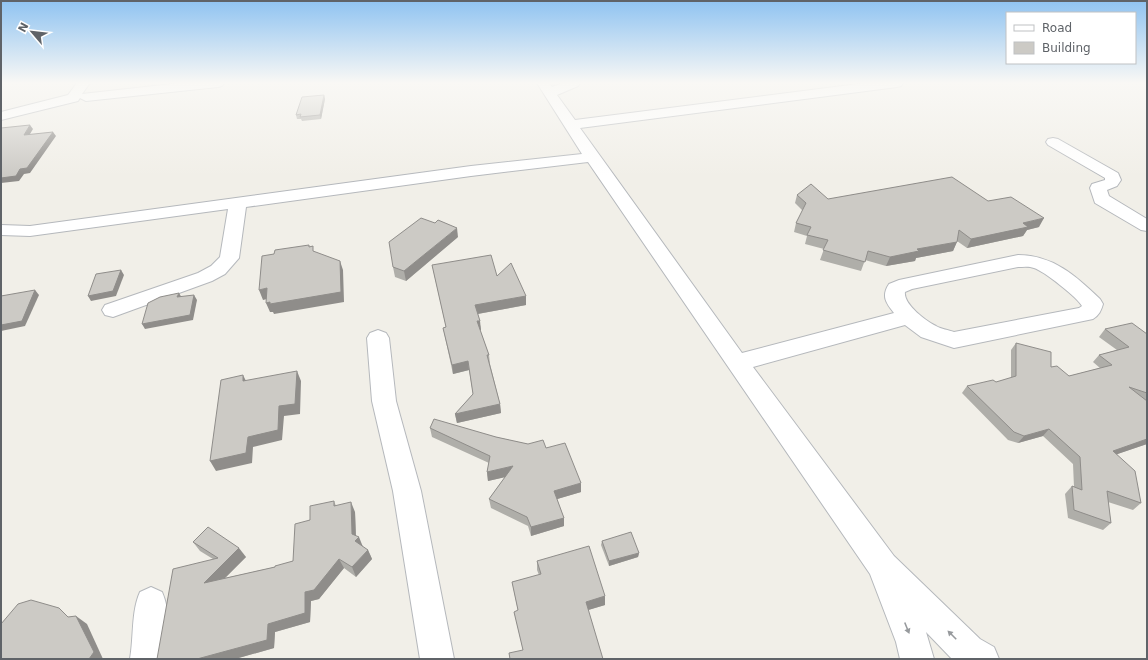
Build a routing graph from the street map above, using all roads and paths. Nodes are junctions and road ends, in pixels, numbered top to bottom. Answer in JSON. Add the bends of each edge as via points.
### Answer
{"nodes":[{"id":1,"x":564,"y":114,"type":"edge"},
{"id":2,"x":659,"y":114,"type":"edge"},
{"id":3,"x":572,"y":125,"type":"junction"},
{"id":4,"x":1053,"y":142,"type":"dead end"},
{"id":5,"x":592,"y":157,"type":"junction"},
{"id":6,"x":238,"y":204,"type":"junction"},
{"id":7,"x":1147,"y":226,"type":"edge"},
{"id":8,"x":1,"y":230,"type":"edge"},
{"id":9,"x":113,"y":310,"type":"dead end"},
{"id":10,"x":908,"y":316,"type":"junction"},
{"id":11,"x":378,"y":338,"type":"dead end"},
{"id":12,"x":737,"y":363,"type":"junction"},
{"id":13,"x":883,"y":566,"type":"junction"},
{"id":14,"x":151,"y":603,"type":"dead end"},
{"id":15,"x":147,"y":659,"type":"edge"},
{"id":16,"x":437,"y":659,"type":"edge"},
{"id":17,"x":917,"y":659,"type":"edge"},
{"id":18,"x":982,"y":659,"type":"edge"}],
"edges":[{"from":1,"to":3,"type":"street"},
{"from":2,"to":3,"type":"street"},
{"from":3,"to":5,"type":"street"},
{"from":4,"to":7,"type":"street","via":[[1112,176],[1111,183],[1098,188],[1101,199]]},
{"from":5,"to":6,"type":"street","via":[[471,171]]},
{"from":5,"to":12,"type":"street"},
{"from":6,"to":8,"type":"street","via":[[30,231]]},
{"from":6,"to":9,"type":"street","via":[[229,258],[222,266],[205,277]]},
{"from":10,"to":10,"type":"street","via":[[895,300],[896,288],[1018,261],[1031,261],[1046,266],[1093,304],[1091,310],[1084,314],[954,340],[929,332]]},
{"from":10,"to":12,"type":"street"},
{"from":11,"to":16,"type":"street","via":[[384,401],[407,491]]},
{"from":12,"to":13,"type":"street"},
{"from":13,"to":17,"type":"street","one_way":true,"via":[[913,642]]},
{"from":18,"to":13,"type":"street","one_way":true,"via":[[968,651]]},
{"from":14,"to":15,"type":"street"}]}
